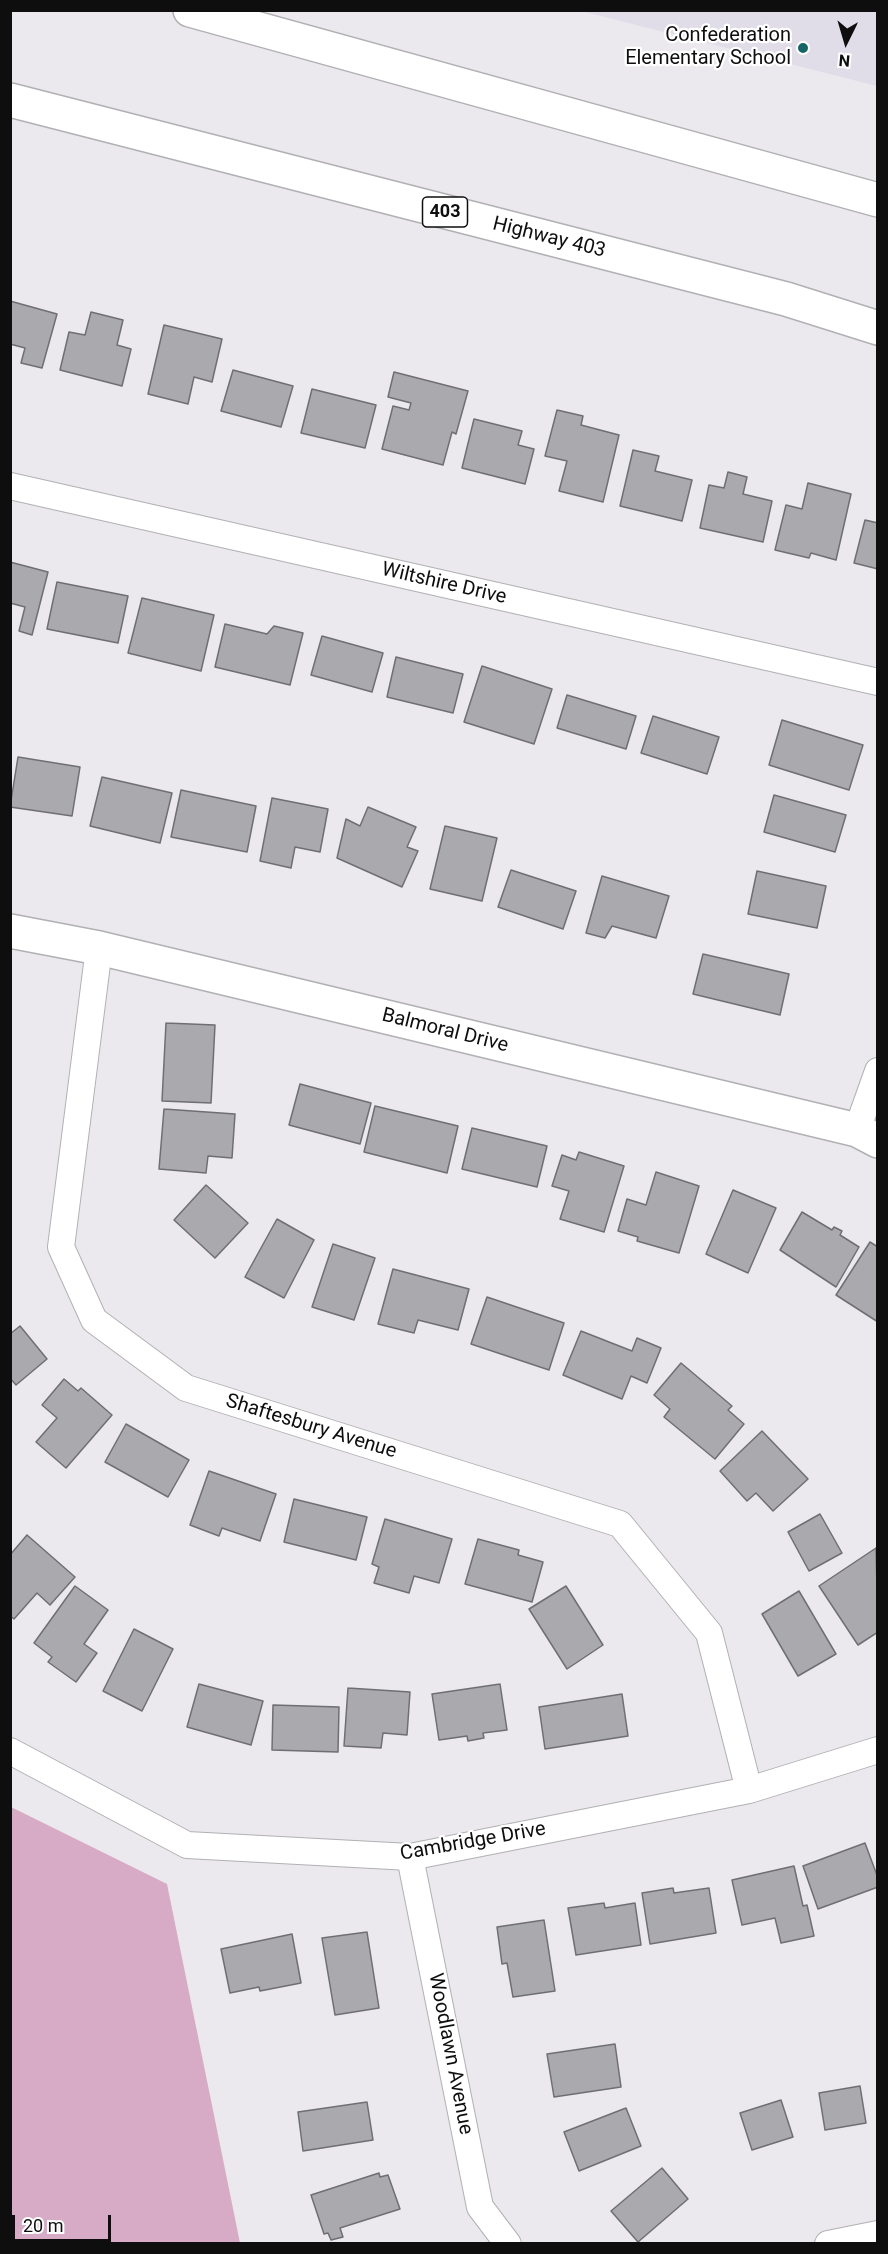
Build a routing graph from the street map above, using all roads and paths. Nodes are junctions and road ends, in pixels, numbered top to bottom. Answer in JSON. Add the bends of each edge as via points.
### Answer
{"nodes":[{"id":1,"x":190,"y":10,"type":"edge"},
{"id":2,"x":10,"y":100,"type":"edge"},
{"id":3,"x":878,"y":200,"type":"edge"},
{"id":4,"x":878,"y":328,"type":"edge"},
{"id":5,"x":10,"y":486,"type":"edge"},
{"id":6,"x":878,"y":682,"type":"edge"},
{"id":7,"x":10,"y":931,"type":"edge"},
{"id":8,"x":99,"y":948,"type":"junction"},
{"id":9,"x":878,"y":1071,"type":"edge"},
{"id":10,"x":867,"y":1135,"type":"edge"},
{"id":11,"x":878,"y":1750,"type":"edge"},
{"id":12,"x":10,"y":1751,"type":"edge"},
{"id":13,"x":749,"y":1790,"type":"junction"},
{"id":14,"x":410,"y":1857,"type":"junction"},
{"id":15,"x":878,"y":2234,"type":"edge"},
{"id":16,"x":508,"y":2244,"type":"edge"},
{"id":17,"x":828,"y":2244,"type":"edge"}],
"edges":[{"from":1,"to":3,"type":"main road"},
{"from":2,"to":4,"type":"main road","name":"Highway 403","number":"403","via":[[786,299]]},
{"from":5,"to":6,"type":"street","name":"Wiltshire Drive"},
{"from":7,"to":8,"type":"main road","name":"Balmoral Drive"},
{"from":8,"to":10,"type":"main road","name":"Balmoral Drive"},
{"from":8,"to":13,"type":"street","name":"Shaftesbury Avenue","via":[[61,1247],[93,1320],[186,1388],[620,1524],[710,1632]]},
{"from":9,"to":10,"type":"street"},
{"from":11,"to":13,"type":"street","name":"Cambridge Drive"},
{"from":12,"to":14,"type":"street","name":"Cambridge Drive","via":[[187,1845]]},
{"from":13,"to":14,"type":"street","name":"Cambridge Drive"},
{"from":14,"to":16,"type":"street","name":"Woodlawn Avenue","via":[[480,2207]]},
{"from":15,"to":17,"type":"street"}]}
